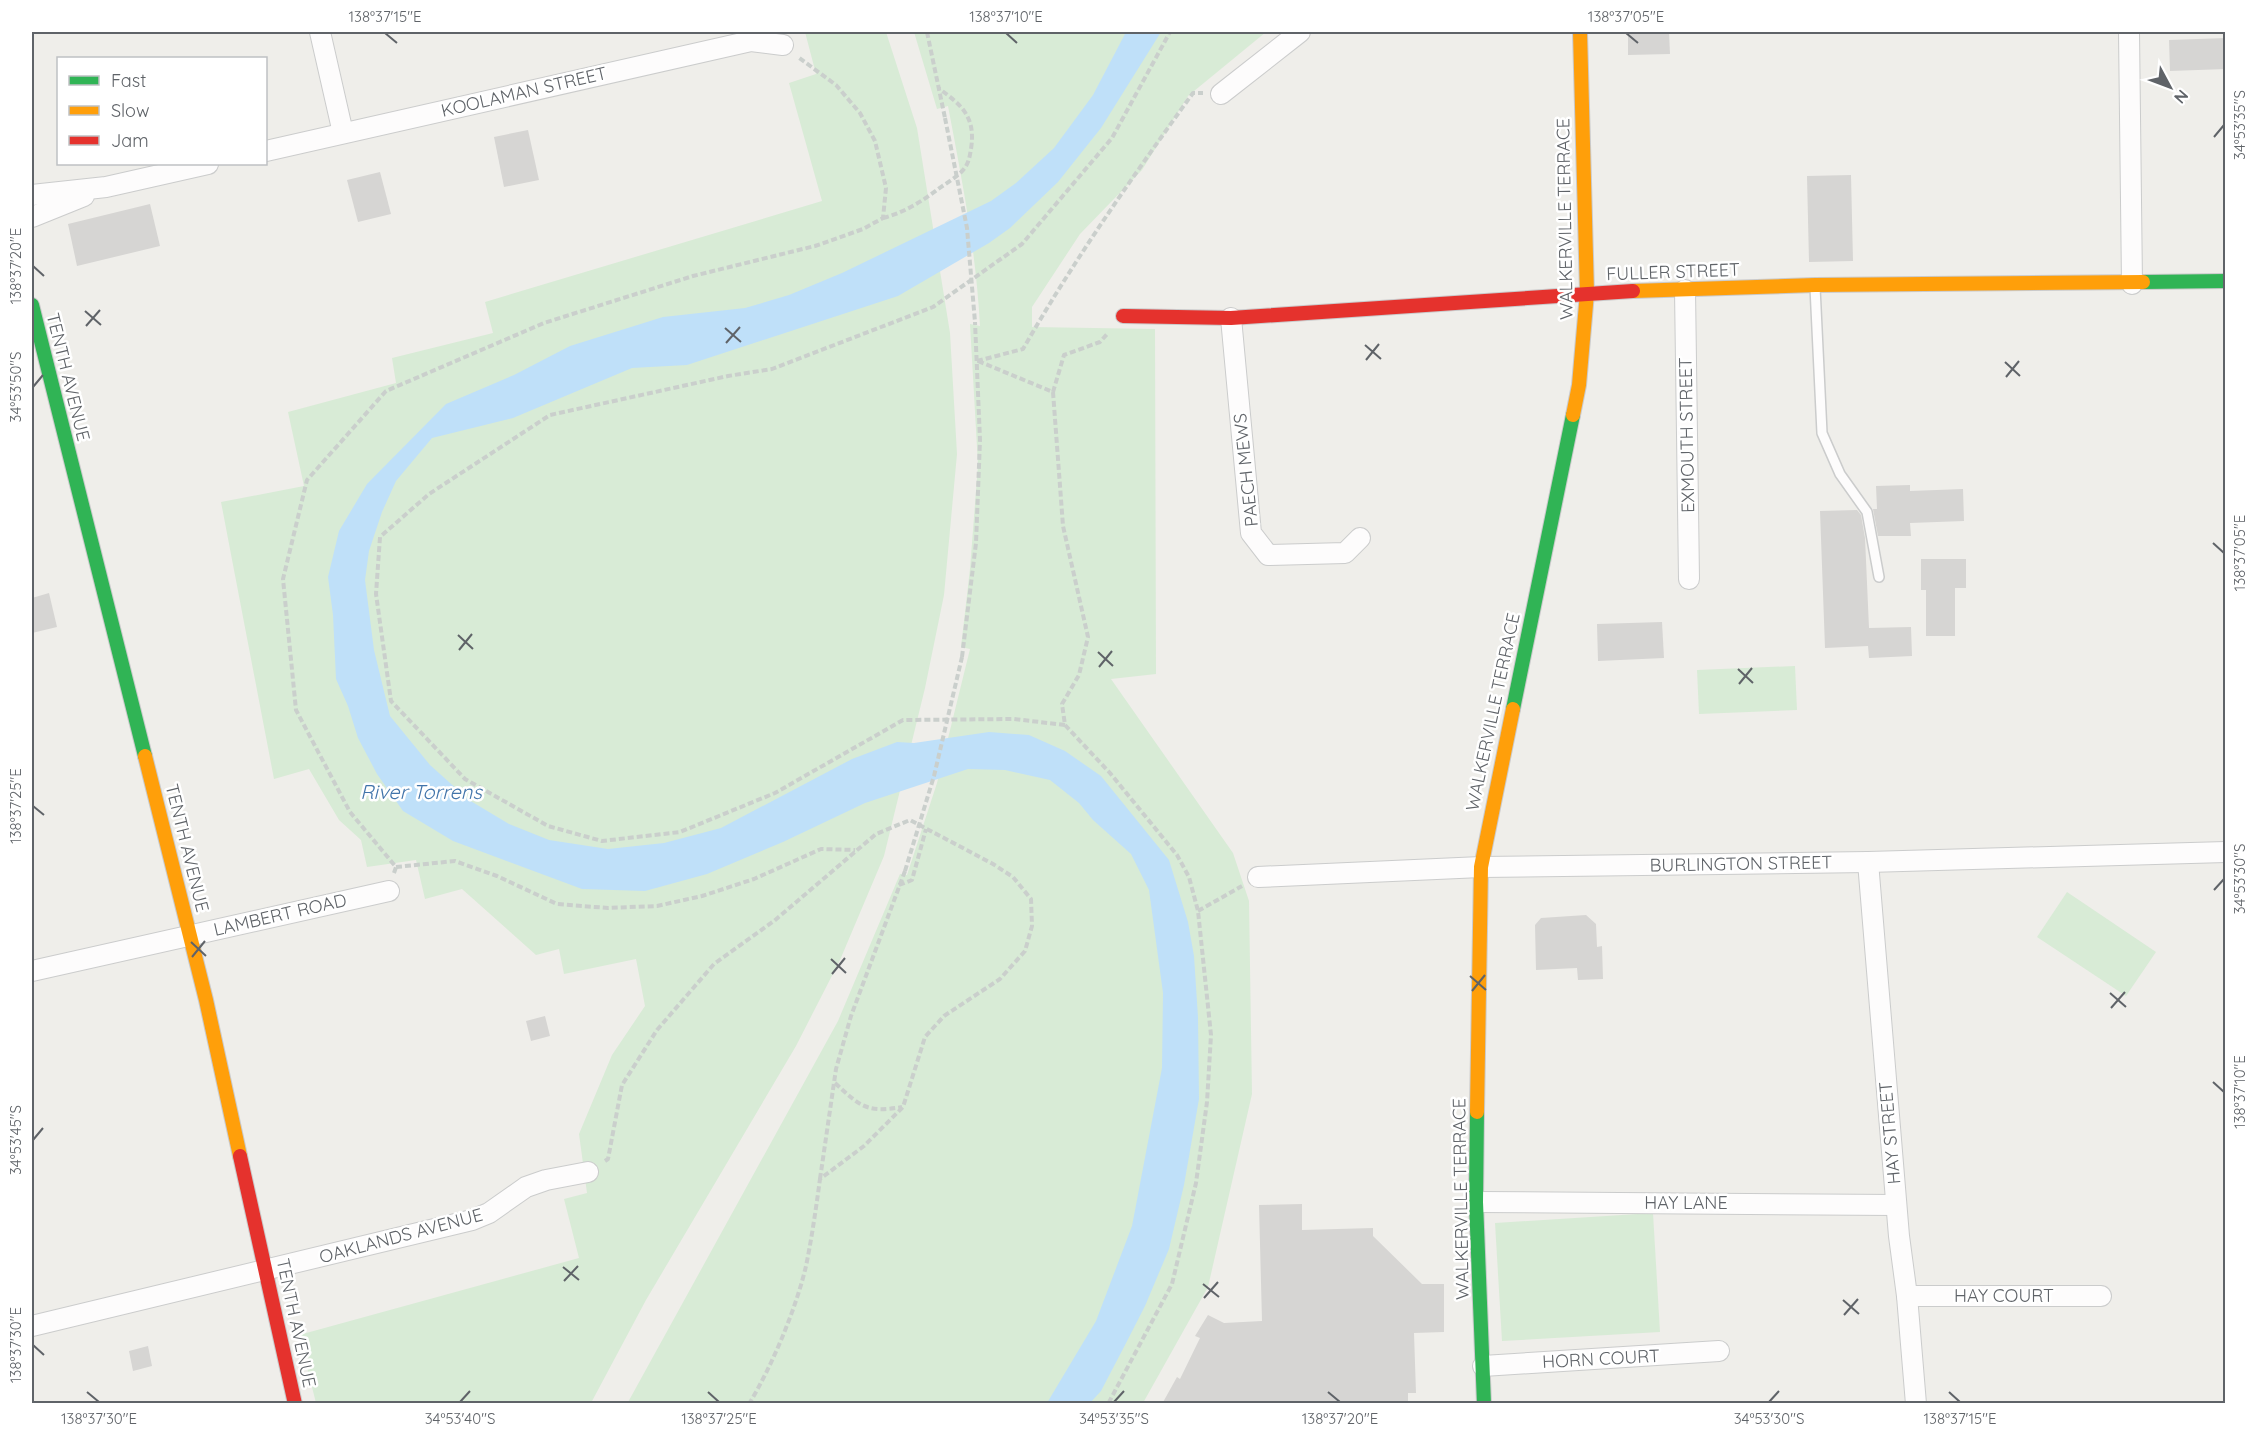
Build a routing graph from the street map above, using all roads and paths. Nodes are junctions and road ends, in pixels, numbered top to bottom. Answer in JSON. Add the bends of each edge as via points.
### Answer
{"nodes":[{"id":1,"x":320,"y":32,"type":"edge"},
{"id":2,"x":927,"y":32,"type":"edge"},
{"id":3,"x":1170,"y":32,"type":"edge"},
{"id":4,"x":1300,"y":32,"type":"edge"},
{"id":5,"x":1580,"y":32,"type":"edge"},
{"id":6,"x":2129,"y":32,"type":"edge"},
{"id":7,"x":783,"y":45,"type":"joint"},
{"id":8,"x":938,"y":88,"type":"junction"},
{"id":9,"x":1221,"y":94,"type":"joint"},
{"id":10,"x":343,"y":133,"type":"junction"},
{"id":11,"x":267,"y":151,"type":"edge"},
{"id":12,"x":204,"y":165,"type":"edge"},
{"id":13,"x":106,"y":187,"type":"junction"},
{"id":14,"x":32,"y":195,"type":"edge"},
{"id":15,"x":32,"y":217,"type":"edge"},
{"id":16,"x":883,"y":218,"type":"junction"},
{"id":17,"x":2226,"y":282,"type":"edge"},
{"id":18,"x":2133,"y":284,"type":"junction"},
{"id":19,"x":1815,"y":285,"type":"junction"},
{"id":20,"x":1685,"y":290,"type":"junction"},
{"id":21,"x":1587,"y":293,"type":"junction"},
{"id":22,"x":32,"y":305,"type":"edge"},
{"id":23,"x":1122,"y":316,"type":"joint"},
{"id":24,"x":1231,"y":318,"type":"junction"},
{"id":25,"x":977,"y":361,"type":"junction"},
{"id":26,"x":1053,"y":392,"type":"junction"},
{"id":27,"x":1360,"y":538,"type":"dead end"},
{"id":28,"x":1879,"y":577,"type":"dead end"},
{"id":29,"x":1689,"y":579,"type":"dead end"},
{"id":30,"x":1065,"y":725,"type":"junction"},
{"id":31,"x":926,"y":829,"type":"junction"},
{"id":32,"x":856,"y":850,"type":"junction"},
{"id":33,"x":2226,"y":852,"type":"edge"},
{"id":34,"x":1868,"y":862,"type":"junction"},
{"id":35,"x":396,"y":867,"type":"junction"},
{"id":36,"x":1481,"y":867,"type":"junction"},
{"id":37,"x":1258,"y":877,"type":"joint"},
{"id":38,"x":899,"y":885,"type":"junction"},
{"id":39,"x":389,"y":891,"type":"joint"},
{"id":40,"x":1198,"y":911,"type":"junction"},
{"id":41,"x":190,"y":936,"type":"junction"},
{"id":42,"x":32,"y":971,"type":"edge"},
{"id":43,"x":835,"y":1082,"type":"junction"},
{"id":44,"x":903,"y":1107,"type":"junction"},
{"id":45,"x":588,"y":1172,"type":"joint"},
{"id":46,"x":820,"y":1179,"type":"junction"},
{"id":47,"x":1476,"y":1202,"type":"junction"},
{"id":48,"x":1896,"y":1205,"type":"junction"},
{"id":49,"x":266,"y":1270,"type":"junction"},
{"id":50,"x":1907,"y":1296,"type":"junction"},
{"id":51,"x":2101,"y":1296,"type":"dead end"},
{"id":52,"x":32,"y":1326,"type":"edge"},
{"id":53,"x":1719,"y":1352,"type":"dead end"},
{"id":54,"x":1483,"y":1366,"type":"junction"},
{"id":55,"x":295,"y":1404,"type":"edge"},
{"id":56,"x":749,"y":1404,"type":"edge"},
{"id":57,"x":1108,"y":1404,"type":"edge"},
{"id":58,"x":1484,"y":1404,"type":"edge"},
{"id":59,"x":1916,"y":1404,"type":"edge"}],
"edges":[{"from":1,"to":10,"type":"street"},
{"from":2,"to":8,"type":"path"},
{"from":3,"to":30,"type":"path","via":[[1112,138],[1030,235],[933,307],[771,369],[550,415],[429,494],[380,537],[376,594],[391,701],[465,780],[548,826],[602,841],[680,832],[775,793],[903,720],[1014,719]]},
{"from":4,"to":9,"type":"street"},
{"from":5,"to":21,"type":"street","name":"WALKERVILLE TERRACE"},
{"from":6,"to":18,"type":"street"},
{"from":7,"to":10,"type":"street","name":"KOOLAMAN STREET","via":[[751,41]]},
{"from":7,"to":16,"type":"path","via":[[836,85],[860,113],[875,141],[884,178]]},
{"from":8,"to":16,"type":"path","via":[[970,118],[969,160],[964,169],[922,201]]},
{"from":8,"to":25,"type":"path","bridge":true,"via":[[967,228]]},
{"from":9,"to":25,"type":"path","via":[[1193,93],[1094,234],[1023,349]]},
{"from":10,"to":11,"type":"street","name":"KOOLAMAN STREET"},
{"from":12,"to":13,"type":"street"},
{"from":13,"to":14,"type":"street"},
{"from":13,"to":15,"type":"street"},
{"from":16,"to":35,"type":"path","via":[[815,246],[693,276],[544,323],[386,391],[307,480],[283,579],[296,710],[350,812]]},
{"from":17,"to":18,"type":"street","name":"FULLER STREET"},
{"from":18,"to":19,"type":"street","name":"FULLER STREET"},
{"from":19,"to":20,"type":"street","name":"FULLER STREET"},
{"from":19,"to":28,"type":"lane","via":[[1822,433],[1840,474],[1867,512]]},
{"from":20,"to":21,"type":"street","name":"FULLER STREET"},
{"from":20,"to":29,"type":"street","name":"EXMOUTH STREET"},
{"from":21,"to":24,"type":"street","name":"FULLER STREET"},
{"from":21,"to":36,"type":"street","name":"WALKERVILLE TERRACE","via":[[1579,385]]},
{"from":22,"to":41,"type":"street","name":"TENTH AVENUE"},
{"from":23,"to":24,"type":"street","name":"FULLER STREET"},
{"from":23,"to":26,"type":"path","via":[[1100,342],[1064,355]]},
{"from":24,"to":27,"type":"street","name":"PAECH MEWS","via":[[1251,532],[1268,555],[1345,553]]},
{"from":25,"to":26,"type":"path"},
{"from":25,"to":38,"type":"path","bridge":true,"via":[[980,440],[976,543],[962,657],[934,776]]},
{"from":26,"to":30,"type":"path","via":[[1063,526],[1088,637],[1079,675],[1062,704]]},
{"from":30,"to":40,"type":"path","via":[[1177,855],[1189,877]]},
{"from":31,"to":32,"type":"path","via":[[910,820],[876,834]]},
{"from":31,"to":38,"type":"path","via":[[912,880]]},
{"from":31,"to":44,"type":"path","via":[[1013,878],[1031,899],[1032,926],[1025,951],[1000,979],[944,1016],[925,1037]]},
{"from":32,"to":35,"type":"path","via":[[821,849],[792,864],[702,896],[657,906],[608,908],[557,904],[455,861]]},
{"from":32,"to":45,"type":"path","via":[[774,921],[714,964],[657,1030],[622,1085],[608,1159]]},
{"from":33,"to":34,"type":"street","name":"BURLINGTON STREET"},
{"from":34,"to":36,"type":"street","name":"BURLINGTON STREET"},
{"from":34,"to":48,"type":"street","name":"HAY STREET"},
{"from":35,"to":39,"type":"path"},
{"from":36,"to":37,"type":"street","name":"BURLINGTON STREET"},
{"from":36,"to":47,"type":"street","name":"WALKERVILLE TERRACE"},
{"from":37,"to":40,"type":"path"},
{"from":38,"to":43,"type":"path","via":[[850,1016]]},
{"from":39,"to":41,"type":"street","name":"LAMBERT ROAD"},
{"from":40,"to":57,"type":"path","via":[[1211,1035],[1208,1102],[1196,1183],[1172,1284]]},
{"from":41,"to":42,"type":"street","name":"LAMBERT ROAD"},
{"from":41,"to":49,"type":"street","name":"TENTH AVENUE"},
{"from":43,"to":44,"type":"path","via":[[864,1107]]},
{"from":43,"to":46,"type":"path"},
{"from":44,"to":46,"type":"path","via":[[864,1146]]},
{"from":45,"to":49,"type":"street","name":"OAKLANDS AVENUE","via":[[526,1187],[472,1220]]},
{"from":46,"to":56,"type":"path","via":[[805,1268],[786,1326]]},
{"from":47,"to":48,"type":"street","name":"HAY LANE"},
{"from":47,"to":54,"type":"street","name":"WALKERVILLE TERRACE"},
{"from":48,"to":50,"type":"street","name":"HAY STREET"},
{"from":49,"to":52,"type":"street","name":"OAKLANDS AVENUE"},
{"from":49,"to":55,"type":"street","name":"TENTH AVENUE"},
{"from":50,"to":51,"type":"street","name":"HAY COURT"},
{"from":50,"to":59,"type":"street","name":"HAY STREET"},
{"from":53,"to":54,"type":"street","name":"HORN COURT"},
{"from":54,"to":58,"type":"street","name":"WALKERVILLE TERRACE"}]}
